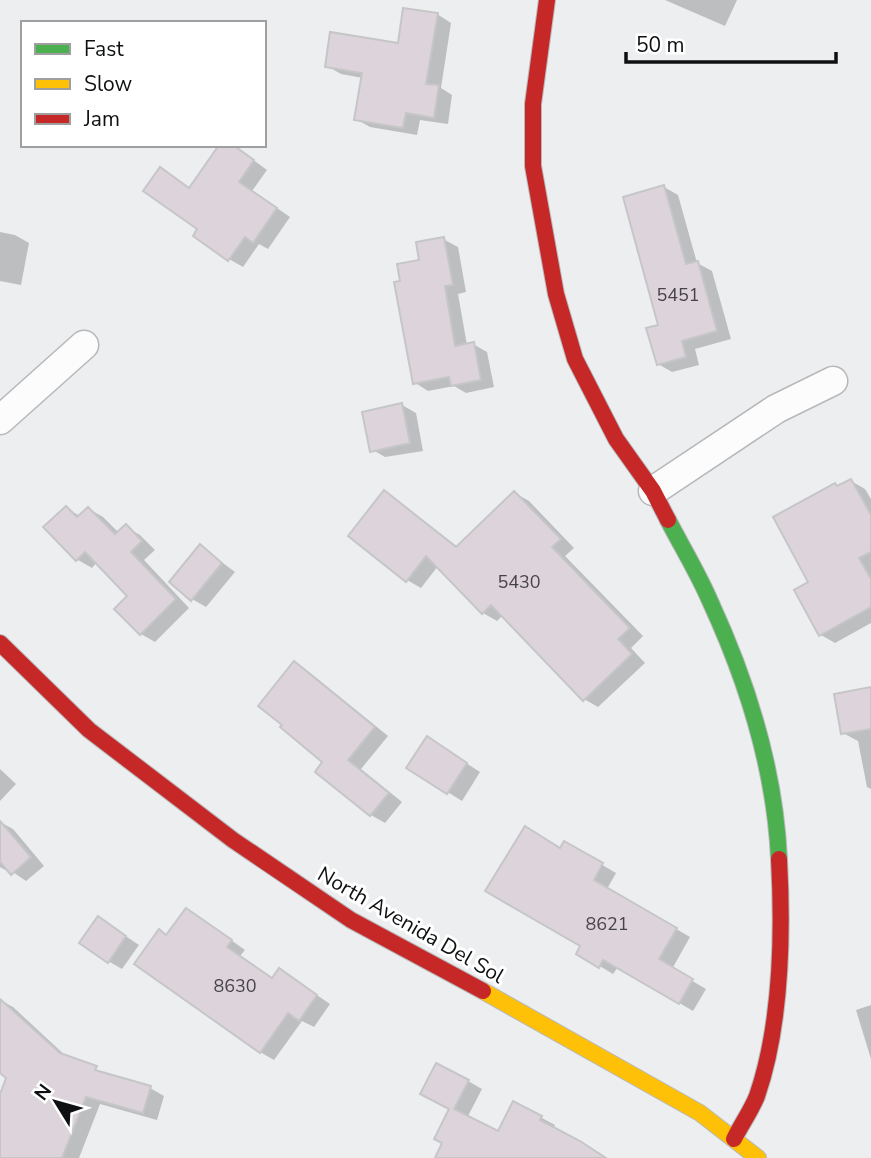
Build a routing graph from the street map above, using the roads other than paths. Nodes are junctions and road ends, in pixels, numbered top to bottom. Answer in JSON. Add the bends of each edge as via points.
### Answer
{"nodes":[{"id":1,"x":547,"y":0,"type":"edge"},
{"id":2,"x":85,"y":345,"type":"dead end"},
{"id":3,"x":833,"y":380,"type":"dead end"},
{"id":4,"x":0,"y":420,"type":"edge"},
{"id":5,"x":653,"y":491,"type":"junction"},
{"id":6,"x":0,"y":643,"type":"edge"},
{"id":7,"x":734,"y":1139,"type":"junction"},
{"id":8,"x":758,"y":1158,"type":"edge"}],
"edges":[{"from":1,"to":5,"type":"street","via":[[533,104],[533,166],[556,294],[575,359],[616,439]]},
{"from":2,"to":4,"type":"street"},
{"from":3,"to":5,"type":"street","via":[[776,409]]},
{"from":5,"to":7,"type":"street","via":[[710,600],[744,684],[778,834],[782,911],[772,1040],[756,1098]]},
{"from":6,"to":7,"type":"street","name":"North Avenida Del Sol","via":[[89,730],[233,840],[351,920],[688,1106]]},
{"from":7,"to":8,"type":"street","name":"North Avenida Del Sol"}]}
